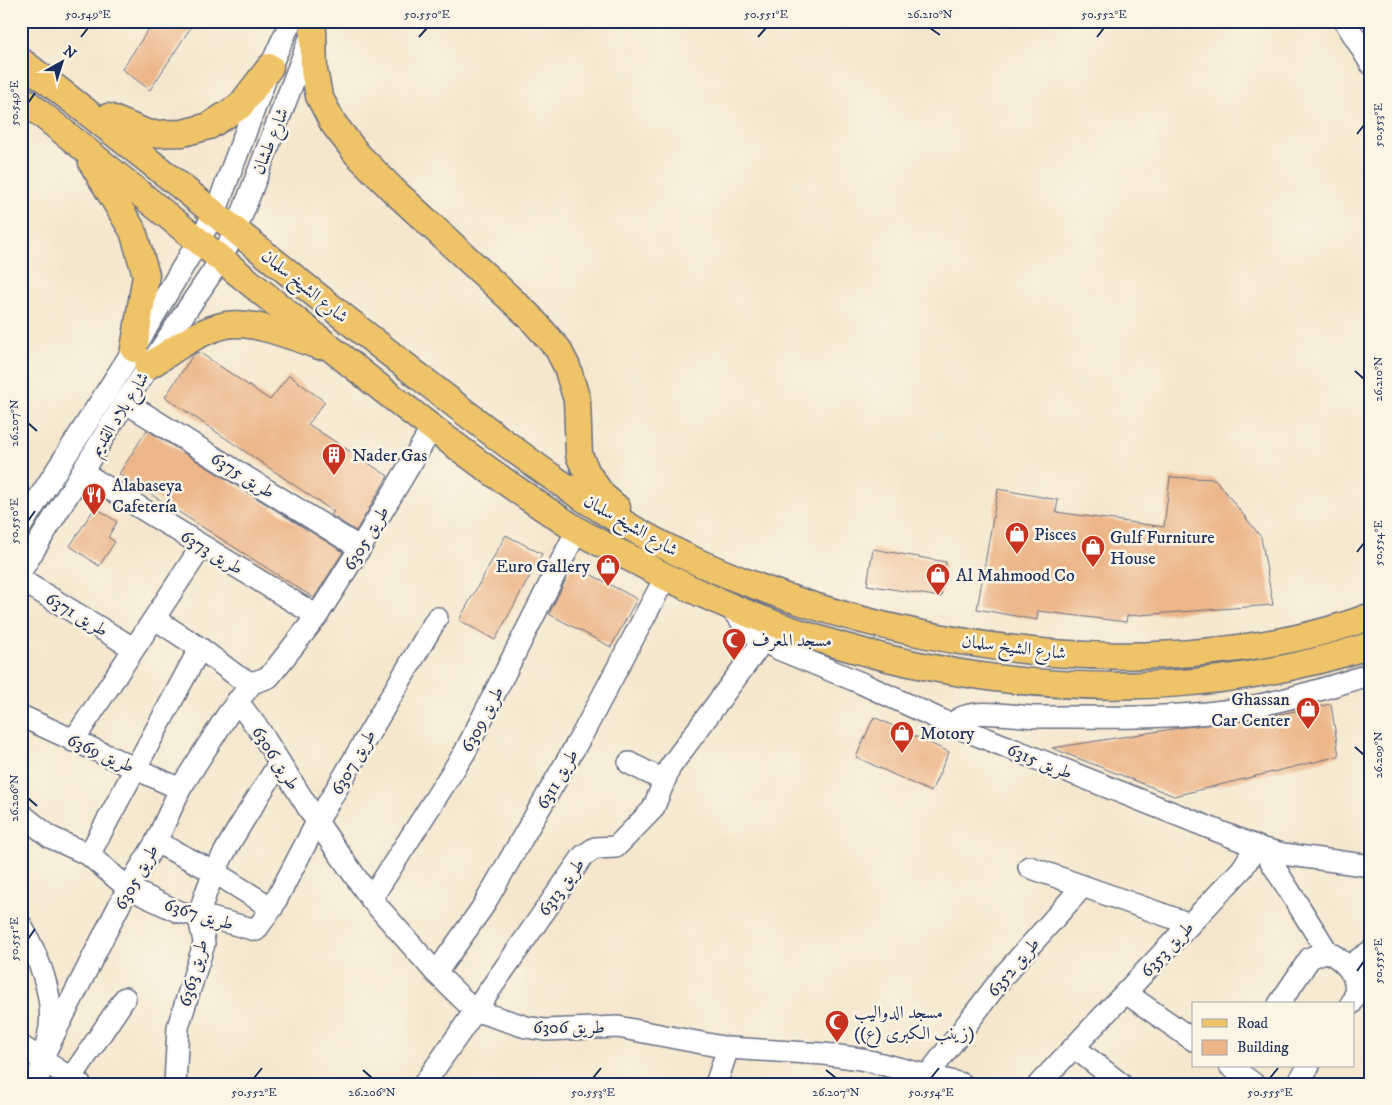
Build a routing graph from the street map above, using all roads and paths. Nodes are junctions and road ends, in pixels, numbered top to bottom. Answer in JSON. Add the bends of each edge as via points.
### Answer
{"nodes":[{"id":1,"x":1345,"y":21,"type":"edge"},
{"id":2,"x":306,"y":24,"type":"edge"},
{"id":3,"x":21,"y":61,"type":"edge"},
{"id":4,"x":1371,"y":64,"type":"edge"},
{"id":5,"x":270,"y":67,"type":"junction"},
{"id":6,"x":21,"y":98,"type":"edge"},
{"id":7,"x":75,"y":102,"type":"junction"},
{"id":8,"x":83,"y":147,"type":"junction"},
{"id":9,"x":216,"y":213,"type":"junction"},
{"id":10,"x":236,"y":230,"type":"junction"},
{"id":11,"x":200,"y":242,"type":"junction"},
{"id":12,"x":221,"y":259,"type":"junction"},
{"id":13,"x":334,"y":351,"type":"junction"},
{"id":14,"x":141,"y":358,"type":"junction"},
{"id":15,"x":125,"y":402,"type":"junction"},
{"id":16,"x":432,"y":428,"type":"junction"},
{"id":17,"x":82,"y":472,"type":"junction"},
{"id":18,"x":21,"y":526,"type":"edge"},
{"id":19,"x":577,"y":530,"type":"junction"},
{"id":20,"x":644,"y":534,"type":"junction"},
{"id":21,"x":202,"y":546,"type":"junction"},
{"id":22,"x":360,"y":548,"type":"junction"},
{"id":23,"x":21,"y":571,"type":"edge"},
{"id":24,"x":665,"y":578,"type":"junction"},
{"id":25,"x":21,"y":580,"type":"edge"},
{"id":26,"x":730,"y":608,"type":"junction"},
{"id":27,"x":317,"y":616,"type":"junction"},
{"id":28,"x":1371,"y":616,"type":"edge"},
{"id":29,"x":437,"y":618,"type":"dead end"},
{"id":30,"x":155,"y":619,"type":"junction"},
{"id":31,"x":763,"y":641,"type":"junction"},
{"id":32,"x":1371,"y":645,"type":"edge"},
{"id":33,"x":133,"y":648,"type":"junction"},
{"id":34,"x":200,"y":648,"type":"junction"},
{"id":35,"x":1371,"y":674,"type":"edge"},
{"id":36,"x":252,"y":683,"type":"junction"},
{"id":37,"x":237,"y":701,"type":"junction"},
{"id":38,"x":21,"y":716,"type":"edge"},
{"id":39,"x":1028,"y":718,"type":"junction"},
{"id":40,"x":952,"y":725,"type":"junction"},
{"id":41,"x":73,"y":741,"type":"junction"},
{"id":42,"x":1015,"y":751,"type":"junction"},
{"id":43,"x":279,"y":763,"type":"junction"},
{"id":44,"x":629,"y":763,"type":"dead end"},
{"id":45,"x":135,"y":767,"type":"junction"},
{"id":46,"x":663,"y":780,"type":"junction"},
{"id":47,"x":180,"y":789,"type":"junction"},
{"id":48,"x":21,"y":814,"type":"edge"},
{"id":49,"x":317,"y":822,"type":"junction"},
{"id":50,"x":156,"y":842,"type":"junction"},
{"id":51,"x":1258,"y":847,"type":"junction"},
{"id":52,"x":89,"y":855,"type":"junction"},
{"id":53,"x":1371,"y":866,"type":"edge"},
{"id":54,"x":1029,"y":867,"type":"dead end"},
{"id":55,"x":214,"y":872,"type":"junction"},
{"id":56,"x":1083,"y":886,"type":"junction"},
{"id":57,"x":128,"y":888,"type":"junction"},
{"id":58,"x":371,"y":899,"type":"junction"},
{"id":59,"x":272,"y":908,"type":"junction"},
{"id":60,"x":199,"y":917,"type":"junction"},
{"id":61,"x":1190,"y":924,"type":"junction"},
{"id":62,"x":21,"y":925,"type":"edge"},
{"id":63,"x":1327,"y":951,"type":"junction"},
{"id":64,"x":1371,"y":951,"type":"edge"},
{"id":65,"x":1349,"y":966,"type":"junction"},
{"id":66,"x":436,"y":972,"type":"junction"},
{"id":67,"x":1126,"y":993,"type":"junction"},
{"id":68,"x":125,"y":998,"type":"dead end"},
{"id":69,"x":1281,"y":1002,"type":"edge"},
{"id":70,"x":1352,"y":1002,"type":"edge"},
{"id":71,"x":474,"y":1010,"type":"junction"},
{"id":72,"x":1192,"y":1039,"type":"edge"},
{"id":73,"x":21,"y":1046,"type":"edge"},
{"id":74,"x":728,"y":1048,"type":"junction"},
{"id":75,"x":1075,"y":1048,"type":"junction"},
{"id":76,"x":42,"y":1058,"type":"junction"},
{"id":77,"x":1235,"y":1068,"type":"edge"},
{"id":78,"x":1308,"y":1068,"type":"edge"},
{"id":79,"x":928,"y":1075,"type":"junction"},
{"id":80,"x":887,"y":1076,"type":"edge"},
{"id":81,"x":76,"y":1080,"type":"edge"},
{"id":82,"x":37,"y":1084,"type":"edge"},
{"id":83,"x":175,"y":1084,"type":"edge"},
{"id":84,"x":424,"y":1084,"type":"edge"},
{"id":85,"x":716,"y":1084,"type":"edge"},
{"id":86,"x":962,"y":1084,"type":"edge"},
{"id":87,"x":1039,"y":1084,"type":"edge"},
{"id":88,"x":1121,"y":1084,"type":"edge"},
{"id":89,"x":1254,"y":1084,"type":"edge"},
{"id":90,"x":1296,"y":1084,"type":"edge"}],
"edges":[{"from":1,"to":4,"type":"street"},
{"from":2,"to":5,"type":"street","name":"شارع طشان"},
{"from":2,"to":10,"type":"street","name":"شارع طشان","via":[[298,74]]},
{"from":2,"to":20,"type":"main road","via":[[319,96],[333,123],[392,190],[530,317],[558,350],[572,382],[580,455],[587,473],[602,494]]},
{"from":3,"to":7,"type":"main road","name":"شارع الشيخ سلمان"},
{"from":5,"to":7,"type":"main road","via":[[240,106],[209,126],[183,133],[149,134]]},
{"from":5,"to":9,"type":"street","name":"شارع طشان"},
{"from":6,"to":8,"type":"main road","name":"شارع الشيخ سلمان"},
{"from":7,"to":9,"type":"main road","name":"شارع الشيخ سلمان"},
{"from":8,"to":11,"type":"main road","name":"شارع الشيخ سلمان"},
{"from":8,"to":14,"type":"main road","via":[[133,231],[146,275]]},
{"from":9,"to":10,"type":"main road","name":"شارع الشيخ سلمان"},
{"from":9,"to":11,"type":"street","name":"شارع طشان"},
{"from":10,"to":12,"type":"street","name":"شارع طشان"},
{"from":10,"to":20,"type":"main road","name":"شارع الشيخ سلمان","via":[[531,462]]},
{"from":11,"to":12,"type":"main road","name":"شارع الشيخ سلمان"},
{"from":11,"to":14,"type":"street","name":"شارع بلاد القديم"},
{"from":12,"to":13,"type":"main road","name":"شارع الشيخ سلمان"},
{"from":12,"to":14,"type":"street","name":"شارع بلاد القديم"},
{"from":13,"to":14,"type":"main road","via":[[262,328],[228,325]]},
{"from":13,"to":16,"type":"main road","name":"شارع الشيخ سلمان"},
{"from":14,"to":15,"type":"street","name":"شارع بلاد القديم"},
{"from":14,"to":18,"type":"street","name":"شارع بلاد القديم"},
{"from":15,"to":17,"type":"street","name":"شارع بلاد القديم"},
{"from":15,"to":22,"type":"street","name":"طريق 6375"},
{"from":16,"to":19,"type":"main road","name":"شارع الشيخ سلمان"},
{"from":16,"to":22,"type":"street","name":"طريق 6305"},
{"from":17,"to":21,"type":"street","name":"طريق 6373"},
{"from":17,"to":23,"type":"street","name":"شارع بلاد القديم"},
{"from":19,"to":24,"type":"main road","name":"شارع الشيخ سلمان"},
{"from":19,"to":58,"type":"street","name":"طريق 6309","via":[[465,752]]},
{"from":20,"to":28,"type":"main road","name":"شارع الشيخ سلمان","via":[[700,563],[802,603],[864,621],[994,647],[1089,656],[1179,654],[1272,642]]},
{"from":21,"to":27,"type":"street","name":"طريق 6373"},
{"from":21,"to":30,"type":"street"},
{"from":22,"to":27,"type":"street","name":"طريق 6305"},
{"from":24,"to":26,"type":"main road","name":"شارع الشيخ سلمان"},
{"from":24,"to":66,"type":"street","name":"طريق 6311","via":[[583,733],[482,908]]},
{"from":25,"to":33,"type":"street","name":"طريق 6371"},
{"from":26,"to":31,"type":"street","name":"طريق 6315"},
{"from":26,"to":32,"type":"main road","name":"شارع الشيخ سلمان","via":[[835,644],[914,664],[992,678],[1081,686],[1179,684],[1274,672]]},
{"from":27,"to":36,"type":"street","name":"طريق 6305","via":[[268,677]]},
{"from":29,"to":49,"type":"street","name":"طريق 6307"},
{"from":30,"to":33,"type":"street"},
{"from":30,"to":34,"type":"street"},
{"from":31,"to":40,"type":"street","name":"طريق 6315"},
{"from":31,"to":46,"type":"street","name":"طريق 6313"},
{"from":33,"to":41,"type":"street"},
{"from":34,"to":36,"type":"street","via":[[237,676]]},
{"from":34,"to":45,"type":"street"},
{"from":35,"to":39,"type":"street","via":[[1276,701],[1226,711],[1178,716]]},
{"from":36,"to":37,"type":"street","name":"طريق 6305"},
{"from":37,"to":43,"type":"street","name":"طريق 6306","via":[[260,730]]},
{"from":37,"to":47,"type":"street","name":"طريق 6305"},
{"from":38,"to":41,"type":"street","name":"طريق 6369"},
{"from":39,"to":40,"type":"street","via":[[972,713],[960,716]]},
{"from":39,"to":42,"type":"street","via":[[1017,734]]},
{"from":40,"to":42,"type":"street","name":"طريق 6315"},
{"from":41,"to":45,"type":"street","name":"طريق 6369"},
{"from":42,"to":51,"type":"street","name":"طريق 6315"},
{"from":43,"to":49,"type":"street","name":"طريق 6306"},
{"from":43,"to":55,"type":"street","name":"طريق 6363"},
{"from":44,"to":46,"type":"street"},
{"from":45,"to":47,"type":"street","name":"طريق 6369"},
{"from":45,"to":52,"type":"street"},
{"from":46,"to":71,"type":"street","name":"طريق 6313","via":[[653,809],[620,845],[595,848],[583,856]]},
{"from":47,"to":50,"type":"street","name":"طريق 6305"},
{"from":48,"to":52,"type":"street","name":"طريق 6367","via":[[50,837]]},
{"from":49,"to":58,"type":"street","name":"طريق 6306"},
{"from":49,"to":59,"type":"street","name":"طريق 6307"},
{"from":50,"to":55,"type":"street"},
{"from":50,"to":57,"type":"street","name":"طريق 6305"},
{"from":51,"to":53,"type":"street","name":"طريق 6315","via":[[1283,854]]},
{"from":51,"to":61,"type":"street","name":"طريق 6353","via":[[1242,869]]},
{"from":51,"to":63,"type":"street"},
{"from":52,"to":57,"type":"street","name":"طريق 6367"},
{"from":54,"to":56,"type":"street"},
{"from":55,"to":59,"type":"street"},
{"from":55,"to":60,"type":"street","name":"طريق 6363"},
{"from":56,"to":61,"type":"street"},
{"from":56,"to":79,"type":"street","name":"طريق 6352","via":[[1004,975]]},
{"from":57,"to":60,"type":"street","name":"طريق 6367","via":[[179,912]]},
{"from":57,"to":76,"type":"street","name":"طريق 6305"},
{"from":58,"to":66,"type":"street","name":"طريق 6306"},
{"from":59,"to":60,"type":"street","name":"طريق 6367","via":[[256,930]]},
{"from":60,"to":83,"type":"street","name":"طريق 6363","via":[[204,944],[178,1027]]},
{"from":61,"to":67,"type":"street","name":"طريق 6353"},
{"from":62,"to":76,"type":"street","via":[[38,959],[48,995],[50,1026]]},
{"from":63,"to":65,"type":"street"},
{"from":63,"to":69,"type":"street","via":[[1310,958]]},
{"from":64,"to":65,"type":"street"},
{"from":65,"to":70,"type":"street","via":[[1356,981],[1356,996]]},
{"from":66,"to":71,"type":"street","name":"طريق 6306"},
{"from":67,"to":72,"type":"street"},
{"from":67,"to":75,"type":"street","name":"طريق 6353"},
{"from":68,"to":81,"type":"street"},
{"from":71,"to":74,"type":"street","name":"طريق 6306","via":[[545,1030],[618,1027]]},
{"from":71,"to":84,"type":"street","name":"طريق 6313"},
{"from":73,"to":76,"type":"street"},
{"from":74,"to":80,"type":"street","name":"طريق 6306","via":[[861,1059]]},
{"from":74,"to":85,"type":"street"},
{"from":75,"to":87,"type":"street","name":"طريق 6353"},
{"from":75,"to":88,"type":"street"},
{"from":76,"to":81,"type":"street"},
{"from":76,"to":82,"type":"street"},
{"from":77,"to":89,"type":"street"},
{"from":78,"to":90,"type":"street"},
{"from":79,"to":80,"type":"street","name":"طريق 6306"},
{"from":79,"to":86,"type":"street","name":"طريق 6306"}]}
